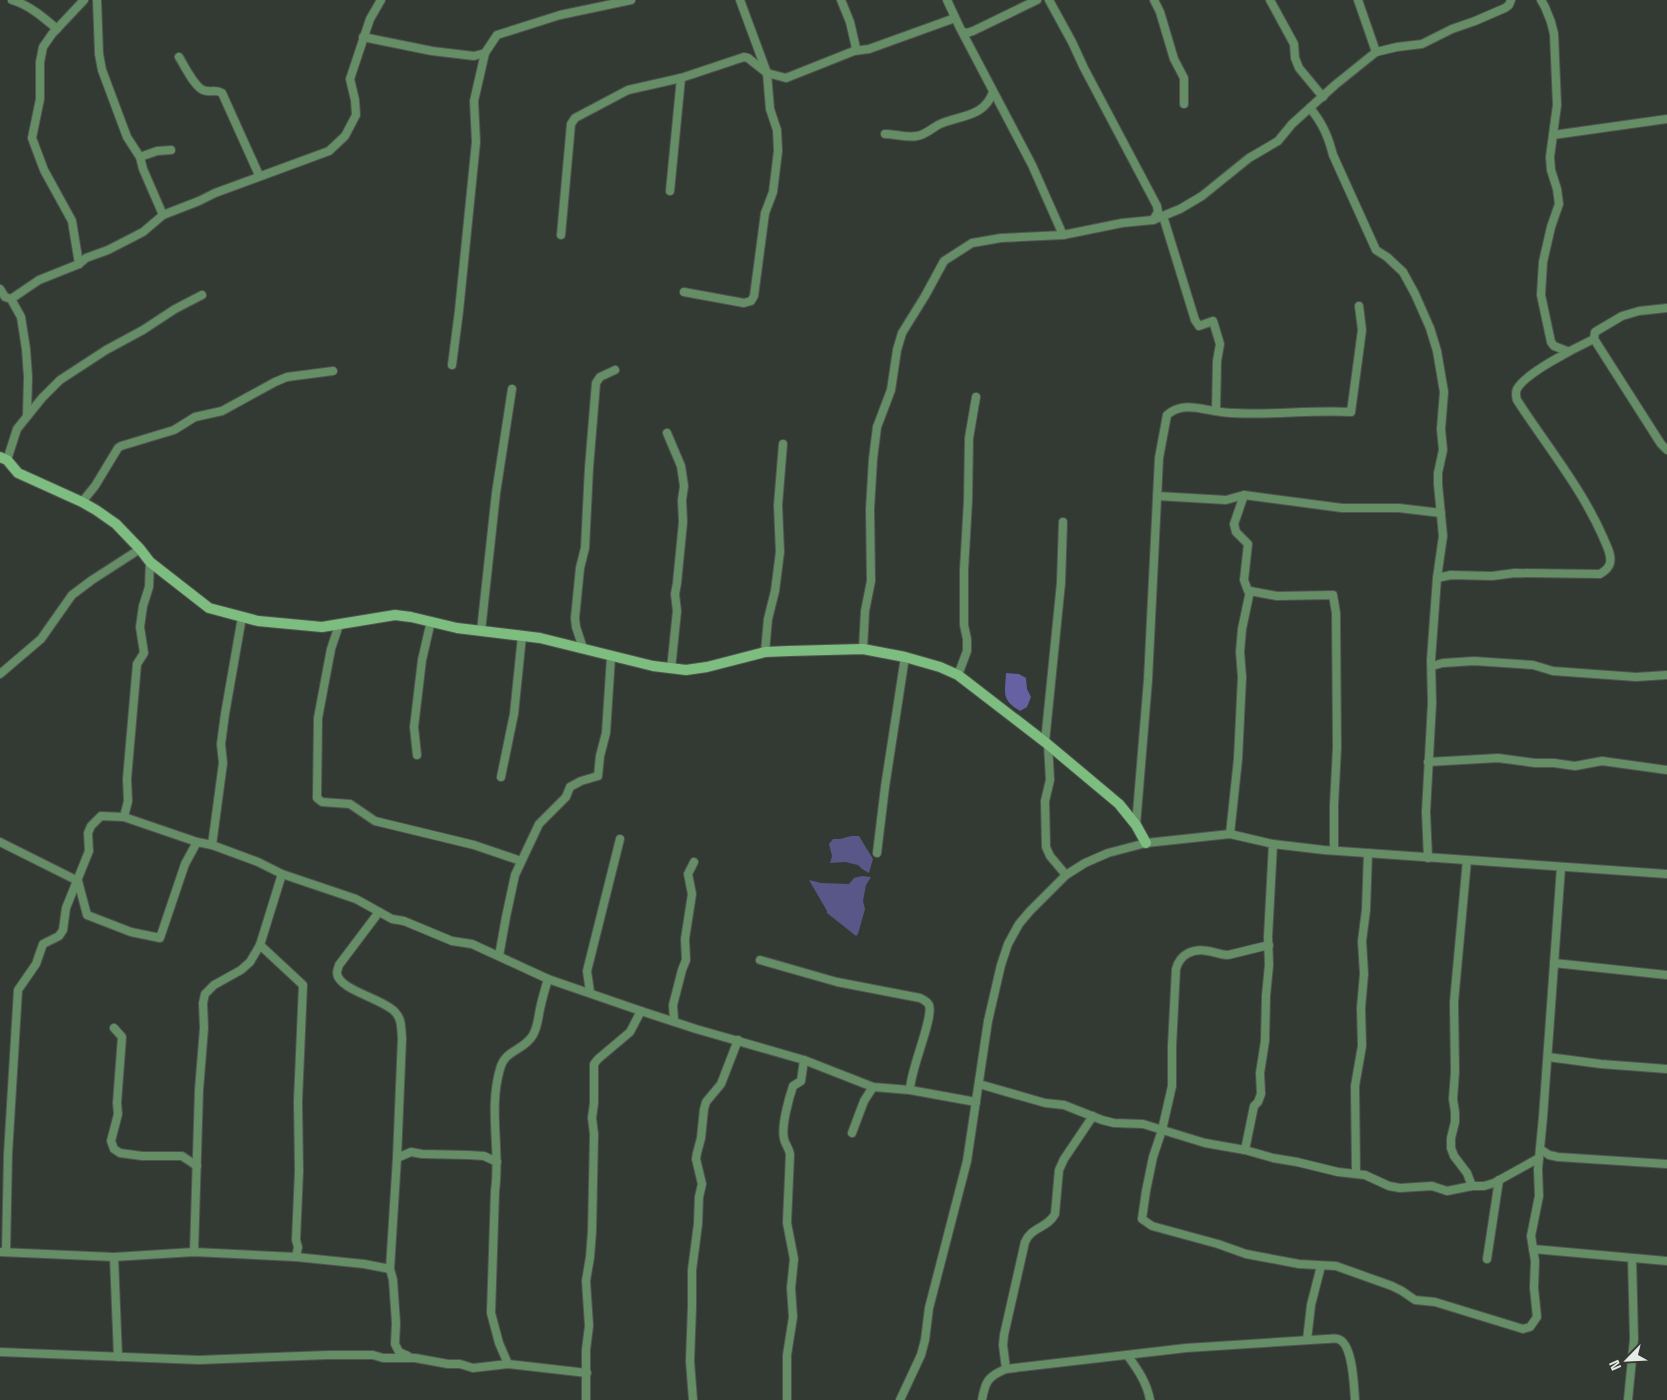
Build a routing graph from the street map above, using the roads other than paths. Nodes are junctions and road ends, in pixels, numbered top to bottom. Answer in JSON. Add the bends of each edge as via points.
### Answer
{"nodes":[{"id":1,"x":12,"y":0,"type":"edge"},
{"id":2,"x":84,"y":0,"type":"edge"},
{"id":3,"x":381,"y":0,"type":"edge"},
{"id":4,"x":631,"y":0,"type":"edge"},
{"id":5,"x":740,"y":0,"type":"edge"},
{"id":6,"x":841,"y":0,"type":"edge"},
{"id":7,"x":947,"y":0,"type":"edge"},
{"id":8,"x":1037,"y":0,"type":"edge"},
{"id":9,"x":1049,"y":0,"type":"edge"},
{"id":10,"x":1154,"y":0,"type":"edge"},
{"id":11,"x":1270,"y":0,"type":"edge"},
{"id":12,"x":1358,"y":0,"type":"edge"},
{"id":13,"x":1511,"y":0,"type":"edge"},
{"id":14,"x":1540,"y":0,"type":"edge"},
{"id":15,"x":98,"y":1,"type":"edge"},
{"id":16,"x":955,"y":18,"type":"junction"},
{"id":17,"x":57,"y":29,"type":"junction"},
{"id":18,"x":963,"y":32,"type":"junction"},
{"id":19,"x":363,"y":37,"type":"junction"},
{"id":20,"x":854,"y":51,"type":"junction"},
{"id":21,"x":1376,"y":52,"type":"junction"},
{"id":22,"x":485,"y":53,"type":"junction"},
{"id":23,"x":179,"y":57,"type":"dead end"},
{"id":24,"x":767,"y":73,"type":"junction"},
{"id":25,"x":680,"y":78,"type":"junction"},
{"id":26,"x":993,"y":92,"type":"junction"},
{"id":27,"x":1323,"y":97,"type":"junction"},
{"id":28,"x":1184,"y":104,"type":"dead end"},
{"id":29,"x":1310,"y":108,"type":"junction"},
{"id":30,"x":1667,"y":118,"type":"edge"},
{"id":31,"x":885,"y":134,"type":"dead end"},
{"id":32,"x":1553,"y":135,"type":"junction"},
{"id":33,"x":171,"y":150,"type":"dead end"},
{"id":34,"x":140,"y":157,"type":"junction"},
{"id":35,"x":259,"y":175,"type":"junction"},
{"id":36,"x":670,"y":191,"type":"dead end"},
{"id":37,"x":163,"y":215,"type":"junction"},
{"id":38,"x":1163,"y":216,"type":"junction"},
{"id":39,"x":1153,"y":220,"type":"junction"},
{"id":40,"x":561,"y":234,"type":"dead end"},
{"id":41,"x":1063,"y":235,"type":"junction"},
{"id":42,"x":79,"y":264,"type":"junction"},
{"id":43,"x":0,"y":288,"type":"edge"},
{"id":44,"x":684,"y":292,"type":"dead end"},
{"id":45,"x":202,"y":294,"type":"dead end"},
{"id":46,"x":11,"y":299,"type":"junction"},
{"id":47,"x":1359,"y":306,"type":"dead end"},
{"id":48,"x":1667,"y":308,"type":"edge"},
{"id":49,"x":1594,"y":339,"type":"junction"},
{"id":50,"x":1567,"y":351,"type":"junction"},
{"id":51,"x":452,"y":365,"type":"dead end"},
{"id":52,"x":615,"y":370,"type":"dead end"},
{"id":53,"x":333,"y":371,"type":"dead end"},
{"id":54,"x":512,"y":389,"type":"dead end"},
{"id":55,"x":976,"y":397,"type":"dead end"},
{"id":56,"x":1216,"y":411,"type":"junction"},
{"id":57,"x":27,"y":416,"type":"junction"},
{"id":58,"x":667,"y":433,"type":"dead end"},
{"id":59,"x":782,"y":444,"type":"dead end"},
{"id":60,"x":1667,"y":450,"type":"edge"},
{"id":61,"x":4,"y":458,"type":"edge"},
{"id":62,"x":1244,"y":495,"type":"junction"},
{"id":63,"x":1157,"y":496,"type":"junction"},
{"id":64,"x":82,"y":502,"type":"junction"},
{"id":65,"x":1441,"y":513,"type":"junction"},
{"id":66,"x":1063,"y":522,"type":"dead end"},
{"id":67,"x":140,"y":549,"type":"junction"},
{"id":68,"x":150,"y":562,"type":"junction"},
{"id":69,"x":1437,"y":578,"type":"junction"},
{"id":70,"x":1250,"y":591,"type":"junction"},
{"id":71,"x":242,"y":617,"type":"junction"},
{"id":72,"x":431,"y":621,"type":"junction"},
{"id":73,"x":340,"y":625,"type":"junction"},
{"id":74,"x":481,"y":631,"type":"junction"},
{"id":75,"x":522,"y":636,"type":"junction"},
{"id":76,"x":583,"y":648,"type":"junction"},
{"id":77,"x":863,"y":650,"type":"junction"},
{"id":78,"x":765,"y":652,"type":"junction"},
{"id":79,"x":611,"y":657,"type":"junction"},
{"id":80,"x":905,"y":657,"type":"junction"},
{"id":81,"x":1432,"y":666,"type":"junction"},
{"id":82,"x":671,"y":669,"type":"junction"},
{"id":83,"x":0,"y":674,"type":"edge"},
{"id":84,"x":958,"y":675,"type":"junction"},
{"id":85,"x":1667,"y":675,"type":"edge"},
{"id":86,"x":1047,"y":743,"type":"junction"},
{"id":87,"x":417,"y":756,"type":"dead end"},
{"id":88,"x":1428,"y":762,"type":"junction"},
{"id":89,"x":1667,"y":770,"type":"edge"},
{"id":90,"x":501,"y":777,"type":"dead end"},
{"id":91,"x":124,"y":816,"type":"junction"},
{"id":92,"x":1136,"y":825,"type":"junction"},
{"id":93,"x":1230,"y":834,"type":"junction"},
{"id":94,"x":620,"y":839,"type":"dead end"},
{"id":95,"x":0,"y":842,"type":"edge"},
{"id":96,"x":197,"y":842,"type":"junction"},
{"id":97,"x":1146,"y":843,"type":"junction"},
{"id":98,"x":1273,"y":844,"type":"junction"},
{"id":99,"x":212,"y":845,"type":"junction"},
{"id":100,"x":1334,"y":850,"type":"junction"},
{"id":101,"x":877,"y":853,"type":"dead end"},
{"id":102,"x":1368,"y":854,"type":"junction"},
{"id":103,"x":1428,"y":858,"type":"junction"},
{"id":104,"x":1467,"y":860,"type":"junction"},
{"id":105,"x":521,"y":861,"type":"junction"},
{"id":106,"x":694,"y":862,"type":"dead end"},
{"id":107,"x":1561,"y":866,"type":"junction"},
{"id":108,"x":282,"y":874,"type":"junction"},
{"id":109,"x":1667,"y":874,"type":"edge"},
{"id":110,"x":1066,"y":875,"type":"junction"},
{"id":111,"x":78,"y":881,"type":"junction"},
{"id":112,"x":379,"y":912,"type":"junction"},
{"id":113,"x":260,"y":945,"type":"junction"},
{"id":114,"x":1269,"y":945,"type":"junction"},
{"id":115,"x":499,"y":956,"type":"junction"},
{"id":116,"x":760,"y":960,"type":"dead end"},
{"id":117,"x":1554,"y":963,"type":"junction"},
{"id":118,"x":1667,"y":974,"type":"edge"},
{"id":119,"x":548,"y":979,"type":"junction"},
{"id":120,"x":590,"y":992,"type":"junction"},
{"id":121,"x":641,"y":1011,"type":"junction"},
{"id":122,"x":674,"y":1020,"type":"junction"},
{"id":123,"x":114,"y":1028,"type":"dead end"},
{"id":124,"x":738,"y":1040,"type":"junction"},
{"id":125,"x":1548,"y":1057,"type":"junction"},
{"id":126,"x":804,"y":1060,"type":"junction"},
{"id":127,"x":1667,"y":1069,"type":"edge"},
{"id":128,"x":979,"y":1084,"type":"junction"},
{"id":129,"x":873,"y":1087,"type":"junction"},
{"id":130,"x":910,"y":1090,"type":"junction"},
{"id":131,"x":976,"y":1102,"type":"junction"},
{"id":132,"x":1092,"y":1116,"type":"junction"},
{"id":133,"x":1159,"y":1129,"type":"junction"},
{"id":134,"x":852,"y":1133,"type":"dead end"},
{"id":135,"x":397,"y":1136,"type":"junction"},
{"id":136,"x":1540,"y":1148,"type":"junction"},
{"id":137,"x":1245,"y":1150,"type":"junction"},
{"id":138,"x":411,"y":1152,"type":"junction"},
{"id":139,"x":4,"y":1153,"type":"edge"},
{"id":140,"x":397,"y":1158,"type":"junction"},
{"id":141,"x":1540,"y":1158,"type":"junction"},
{"id":142,"x":497,"y":1162,"type":"junction"},
{"id":143,"x":1667,"y":1164,"type":"edge"},
{"id":144,"x":197,"y":1166,"type":"junction"},
{"id":145,"x":1356,"y":1173,"type":"junction"},
{"id":146,"x":1499,"y":1180,"type":"junction"},
{"id":147,"x":1472,"y":1186,"type":"junction"},
{"id":148,"x":1532,"y":1249,"type":"junction"},
{"id":149,"x":3,"y":1252,"type":"edge"},
{"id":150,"x":194,"y":1252,"type":"junction"},
{"id":151,"x":114,"y":1257,"type":"junction"},
{"id":152,"x":296,"y":1257,"type":"junction"},
{"id":153,"x":1632,"y":1258,"type":"junction"},
{"id":154,"x":1487,"y":1259,"type":"dead end"},
{"id":155,"x":1667,"y":1260,"type":"edge"},
{"id":156,"x":1321,"y":1266,"type":"junction"},
{"id":157,"x":390,"y":1269,"type":"junction"},
{"id":158,"x":1307,"y":1340,"type":"junction"},
{"id":159,"x":394,"y":1344,"type":"junction"},
{"id":160,"x":0,"y":1352,"type":"edge"},
{"id":161,"x":1128,"y":1356,"type":"junction"},
{"id":162,"x":118,"y":1357,"type":"junction"},
{"id":163,"x":383,"y":1358,"type":"junction"},
{"id":164,"x":415,"y":1358,"type":"junction"},
{"id":165,"x":508,"y":1364,"type":"junction"},
{"id":166,"x":1006,"y":1369,"type":"junction"},
{"id":167,"x":587,"y":1373,"type":"junction"},
{"id":168,"x":586,"y":1400,"type":"edge"},
{"id":169,"x":693,"y":1400,"type":"edge"},
{"id":170,"x":786,"y":1400,"type":"edge"},
{"id":171,"x":900,"y":1400,"type":"edge"},
{"id":172,"x":982,"y":1400,"type":"edge"},
{"id":173,"x":1150,"y":1400,"type":"edge"},
{"id":174,"x":1355,"y":1400,"type":"edge"},
{"id":175,"x":1628,"y":1400,"type":"edge"}],
"edges":[{"from":1,"to":17,"type":"street","via":[[22,3]]},
{"from":2,"to":17,"type":"street"},
{"from":3,"to":19,"type":"street"},
{"from":4,"to":22,"type":"street","via":[[560,15],[497,35]]},
{"from":5,"to":24,"type":"street"},
{"from":6,"to":20,"type":"street","via":[[850,22]]},
{"from":7,"to":16,"type":"street"},
{"from":8,"to":18,"type":"street","via":[[973,31]]},
{"from":9,"to":39,"type":"street","via":[[1157,206],[1158,212]]},
{"from":10,"to":28,"type":"street","via":[[1174,59],[1184,78]]},
{"from":11,"to":27,"type":"street","via":[[1294,44],[1299,68]]},
{"from":12,"to":21,"type":"street"},
{"from":13,"to":21,"type":"street","via":[[1505,8],[1422,44]]},
{"from":14,"to":32,"type":"street","via":[[1546,7],[1554,34],[1557,105]]},
{"from":15,"to":34,"type":"street","via":[[102,70],[127,137]]},
{"from":16,"to":18,"type":"street"},
{"from":16,"to":20,"type":"street","via":[[869,49]]},
{"from":17,"to":42,"type":"street","via":[[44,47],[40,62],[40,99],[32,138],[44,170],[72,221]]},
{"from":18,"to":26,"type":"street"},
{"from":19,"to":22,"type":"street","via":[[432,52],[474,56]]},
{"from":19,"to":35,"type":"street","via":[[350,79],[356,114],[345,136],[329,151]]},
{"from":20,"to":24,"type":"street","via":[[786,78]]},
{"from":21,"to":27,"type":"street"},
{"from":22,"to":51,"type":"street","via":[[474,101],[476,142]]},
{"from":23,"to":35,"type":"street","via":[[197,86],[222,93]]},
{"from":24,"to":25,"type":"street","via":[[744,57]]},
{"from":24,"to":44,"type":"street","via":[[770,109],[778,130],[778,151],[773,192],[765,213],[754,296],[744,303]]},
{"from":25,"to":36,"type":"street"},
{"from":25,"to":40,"type":"street","via":[[628,90],[575,118],[571,124]]},
{"from":26,"to":31,"type":"street","via":[[990,102],[984,107],[917,136]]},
{"from":26,"to":41,"type":"street","via":[[1032,165]]},
{"from":27,"to":29,"type":"street"},
{"from":29,"to":38,"type":"street","via":[[1278,141],[1250,158],[1194,202]]},
{"from":29,"to":65,"type":"street","via":[[1321,121],[1376,250],[1404,272],[1430,328],[1444,392],[1443,450],[1438,473]]},
{"from":30,"to":32,"type":"street"},
{"from":32,"to":50,"type":"street","via":[[1551,170],[1559,204],[1543,262],[1541,295],[1551,342]]},
{"from":33,"to":34,"type":"street"},
{"from":34,"to":37,"type":"street"},
{"from":35,"to":37,"type":"street"},
{"from":37,"to":42,"type":"street","via":[[143,232]]},
{"from":38,"to":39,"type":"street"},
{"from":38,"to":56,"type":"street","via":[[1195,320],[1200,326],[1213,321],[1220,344]]},
{"from":39,"to":41,"type":"street"},
{"from":41,"to":77,"type":"street","via":[[996,238],[972,243],[948,257],[902,333],[891,390],[877,428],[875,444],[870,509],[871,581]]},
{"from":42,"to":46,"type":"street","via":[[39,280]]},
{"from":43,"to":46,"type":"street"},
{"from":45,"to":57,"type":"street","via":[[80,366],[60,380]]},
{"from":46,"to":57,"type":"street","via":[[20,318],[26,349]]},
{"from":47,"to":56,"type":"street","via":[[1362,330],[1352,412]]},
{"from":48,"to":49,"type":"street","via":[[1622,316],[1595,332]]},
{"from":49,"to":50,"type":"street"},
{"from":49,"to":60,"type":"street"},
{"from":50,"to":69,"type":"street","via":[[1518,386],[1515,394],[1586,502],[1610,555],[1610,564],[1600,574],[1515,572]]},
{"from":52,"to":76,"type":"street","via":[[600,377],[596,384],[585,548],[576,618]]},
{"from":53,"to":64,"type":"street","via":[[287,377],[222,412],[195,417],[174,430],[118,448]]},
{"from":54,"to":74,"type":"street","via":[[496,493]]},
{"from":55,"to":84,"type":"street","via":[[969,438],[964,570],[964,625],[968,651]]},
{"from":56,"to":63,"type":"street","via":[[1187,406],[1167,415],[1159,458]]},
{"from":57,"to":61,"type":"street","via":[[17,429]]},
{"from":58,"to":82,"type":"street","via":[[681,466],[684,486]]},
{"from":59,"to":78,"type":"street","via":[[778,505],[780,552]]},
{"from":61,"to":64,"type":"street","via":[[18,473]]},
{"from":62,"to":63,"type":"street","via":[[1226,500]]},
{"from":62,"to":65,"type":"street","via":[[1342,508],[1399,508]]},
{"from":62,"to":70,"type":"street","via":[[1234,524],[1236,532],[1248,544],[1244,580]]},
{"from":63,"to":92,"type":"street","via":[[1148,680]]},
{"from":64,"to":67,"type":"street","via":[[116,524]]},
{"from":65,"to":69,"type":"street","via":[[1443,536]]},
{"from":66,"to":86,"type":"street"},
{"from":67,"to":68,"type":"street"},
{"from":67,"to":83,"type":"street","via":[[72,596],[41,638]]},
{"from":68,"to":71,"type":"street","via":[[208,608]]},
{"from":68,"to":91,"type":"street","via":[[149,586],[140,627],[144,653],[137,664],[128,801]]},
{"from":69,"to":81,"type":"street"},
{"from":70,"to":93,"type":"street","via":[[1240,652],[1238,760]]},
{"from":70,"to":100,"type":"street","via":[[1277,596],[1333,595],[1337,739]]},
{"from":71,"to":73,"type":"street","via":[[290,625]]},
{"from":71,"to":99,"type":"street","via":[[221,744],[223,763]]},
{"from":72,"to":73,"type":"street","via":[[395,615]]},
{"from":72,"to":74,"type":"street"},
{"from":72,"to":87,"type":"street","via":[[422,660],[414,727]]},
{"from":73,"to":105,"type":"street","via":[[331,649],[318,718],[317,798],[326,803],[350,804],[375,820],[474,845]]},
{"from":74,"to":75,"type":"street"},
{"from":75,"to":76,"type":"street"},
{"from":75,"to":90,"type":"street","via":[[514,714]]},
{"from":76,"to":79,"type":"street"},
{"from":77,"to":78,"type":"street"},
{"from":77,"to":80,"type":"street"},
{"from":78,"to":82,"type":"street","via":[[707,667]]},
{"from":79,"to":82,"type":"street"},
{"from":79,"to":105,"type":"street","via":[[606,733],[598,776],[570,787],[566,797],[539,824]]},
{"from":80,"to":84,"type":"street"},
{"from":80,"to":101,"type":"street"},
{"from":81,"to":85,"type":"street","via":[[1474,661],[1533,665],[1577,673],[1636,677]]},
{"from":81,"to":88,"type":"street"},
{"from":84,"to":86,"type":"street"},
{"from":86,"to":92,"type":"street","via":[[1119,804]]},
{"from":86,"to":110,"type":"street","via":[[1050,780],[1045,800],[1046,847]]},
{"from":88,"to":89,"type":"street","via":[[1498,758],[1575,766],[1602,761]]},
{"from":88,"to":103,"type":"street"},
{"from":91,"to":96,"type":"street"},
{"from":91,"to":111,"type":"street","via":[[101,816],[91,826],[89,851]]},
{"from":92,"to":97,"type":"street"},
{"from":93,"to":97,"type":"street"},
{"from":93,"to":98,"type":"street"},
{"from":94,"to":120,"type":"street","via":[[587,971]]},
{"from":95,"to":111,"type":"street"},
{"from":96,"to":99,"type":"street"},
{"from":96,"to":111,"type":"street","via":[[185,864],[160,938],[131,932],[87,915]]},
{"from":97,"to":110,"type":"street","via":[[1096,857]]},
{"from":98,"to":100,"type":"street"},
{"from":98,"to":114,"type":"street"},
{"from":99,"to":108,"type":"street"},
{"from":100,"to":102,"type":"street"},
{"from":102,"to":103,"type":"street"},
{"from":102,"to":145,"type":"street","via":[[1362,941],[1362,1046],[1354,1086]]},
{"from":103,"to":104,"type":"street"},
{"from":104,"to":107,"type":"street"},
{"from":104,"to":147,"type":"street","via":[[1454,1002],[1455,1112],[1451,1148]]},
{"from":105,"to":115,"type":"street","via":[[515,875]]},
{"from":106,"to":122,"type":"street","via":[[688,874],[692,894],[685,938],[686,960],[674,1005]]},
{"from":107,"to":109,"type":"street"},
{"from":107,"to":117,"type":"street"},
{"from":108,"to":112,"type":"street","via":[[356,899]]},
{"from":108,"to":113,"type":"street"},
{"from":110,"to":128,"type":"street","via":[[1030,911],[1008,944],[988,1021]]},
{"from":111,"to":139,"type":"street","via":[[66,908],[63,930],[42,944],[36,964],[18,990]]},
{"from":112,"to":115,"type":"street"},
{"from":112,"to":135,"type":"street","via":[[339,966],[337,974],[349,988],[387,1005],[400,1020]]},
{"from":113,"to":144,"type":"street","via":[[250,962],[214,985],[203,1003]]},
{"from":113,"to":152,"type":"street","via":[[304,986],[298,1101]]},
{"from":114,"to":133,"type":"street","via":[[1228,955],[1196,951],[1178,961],[1172,1086]]},
{"from":114,"to":137,"type":"street","via":[[1266,1041],[1260,1094],[1254,1106]]},
{"from":115,"to":119,"type":"street"},
{"from":116,"to":130,"type":"street","via":[[826,979],[926,1001],[930,1008]]},
{"from":117,"to":118,"type":"street"},
{"from":117,"to":125,"type":"street"},
{"from":119,"to":120,"type":"street"},
{"from":119,"to":142,"type":"street","via":[[534,1034],[527,1043],[507,1056],[500,1069],[494,1120]]},
{"from":120,"to":121,"type":"street"},
{"from":121,"to":122,"type":"street"},
{"from":121,"to":167,"type":"street","via":[[630,1032],[594,1064],[592,1232],[586,1281],[589,1326]]},
{"from":122,"to":124,"type":"street"},
{"from":123,"to":144,"type":"street","via":[[122,1037],[118,1114],[111,1141],[114,1149],[135,1155],[182,1156]]},
{"from":124,"to":126,"type":"street"},
{"from":124,"to":169,"type":"street","via":[[721,1084],[706,1102],[696,1159],[702,1184],[692,1270],[690,1361]]},
{"from":125,"to":127,"type":"street"},
{"from":125,"to":136,"type":"street"},
{"from":126,"to":129,"type":"street"},
{"from":126,"to":170,"type":"street","via":[[801,1081],[793,1086],[788,1101],[783,1134],[790,1154],[787,1223],[794,1259]]},
{"from":128,"to":131,"type":"street"},
{"from":128,"to":132,"type":"street","via":[[1045,1103],[1064,1105]]},
{"from":129,"to":130,"type":"street"},
{"from":129,"to":134,"type":"street"},
{"from":130,"to":131,"type":"street"},
{"from":131,"to":171,"type":"street","via":[[967,1161],[929,1308],[925,1340]]},
{"from":132,"to":133,"type":"street","via":[[1114,1123],[1136,1123]]},
{"from":132,"to":166,"type":"street","via":[[1059,1170],[1052,1220],[1032,1230],[1025,1242],[1004,1335]]},
{"from":133,"to":137,"type":"street","via":[[1205,1143]]},
{"from":133,"to":156,"type":"street","via":[[1142,1213],[1145,1222],[1246,1254]]},
{"from":135,"to":138,"type":"street"},
{"from":135,"to":140,"type":"street"},
{"from":136,"to":141,"type":"street"},
{"from":136,"to":143,"type":"street","via":[[1558,1157]]},
{"from":137,"to":145,"type":"street","via":[[1338,1172]]},
{"from":138,"to":140,"type":"street"},
{"from":138,"to":142,"type":"street","via":[[484,1156]]},
{"from":139,"to":149,"type":"street"},
{"from":140,"to":157,"type":"street"},
{"from":141,"to":146,"type":"street"},
{"from":141,"to":148,"type":"street"},
{"from":142,"to":165,"type":"street","via":[[491,1313]]},
{"from":144,"to":150,"type":"street"},
{"from":145,"to":147,"type":"street","via":[[1400,1188],[1432,1186],[1447,1191]]},
{"from":146,"to":147,"type":"street","via":[[1484,1186]]},
{"from":146,"to":154,"type":"street"},
{"from":148,"to":153,"type":"street"},
{"from":148,"to":156,"type":"street","via":[[1537,1318],[1530,1327],[1523,1329],[1435,1302],[1415,1300],[1351,1270]]},
{"from":149,"to":151,"type":"street"},
{"from":150,"to":151,"type":"street"},
{"from":150,"to":152,"type":"street"},
{"from":151,"to":162,"type":"street"},
{"from":152,"to":157,"type":"street"},
{"from":153,"to":155,"type":"street"},
{"from":153,"to":175,"type":"street","via":[[1634,1339]]},
{"from":156,"to":158,"type":"street"},
{"from":157,"to":159,"type":"street","via":[[396,1322]]},
{"from":158,"to":161,"type":"street"},
{"from":158,"to":174,"type":"street","via":[[1338,1339],[1344,1342],[1348,1348]]},
{"from":159,"to":163,"type":"street"},
{"from":159,"to":164,"type":"street","via":[[399,1352]]},
{"from":160,"to":162,"type":"street"},
{"from":161,"to":166,"type":"street"},
{"from":161,"to":173,"type":"street","via":[[1143,1377]]},
{"from":162,"to":163,"type":"street","via":[[199,1360],[373,1355]]},
{"from":163,"to":164,"type":"street"},
{"from":164,"to":165,"type":"street","via":[[473,1368]]},
{"from":165,"to":167,"type":"street"},
{"from":166,"to":172,"type":"street","via":[[989,1379]]},
{"from":167,"to":168,"type":"street"}]}
